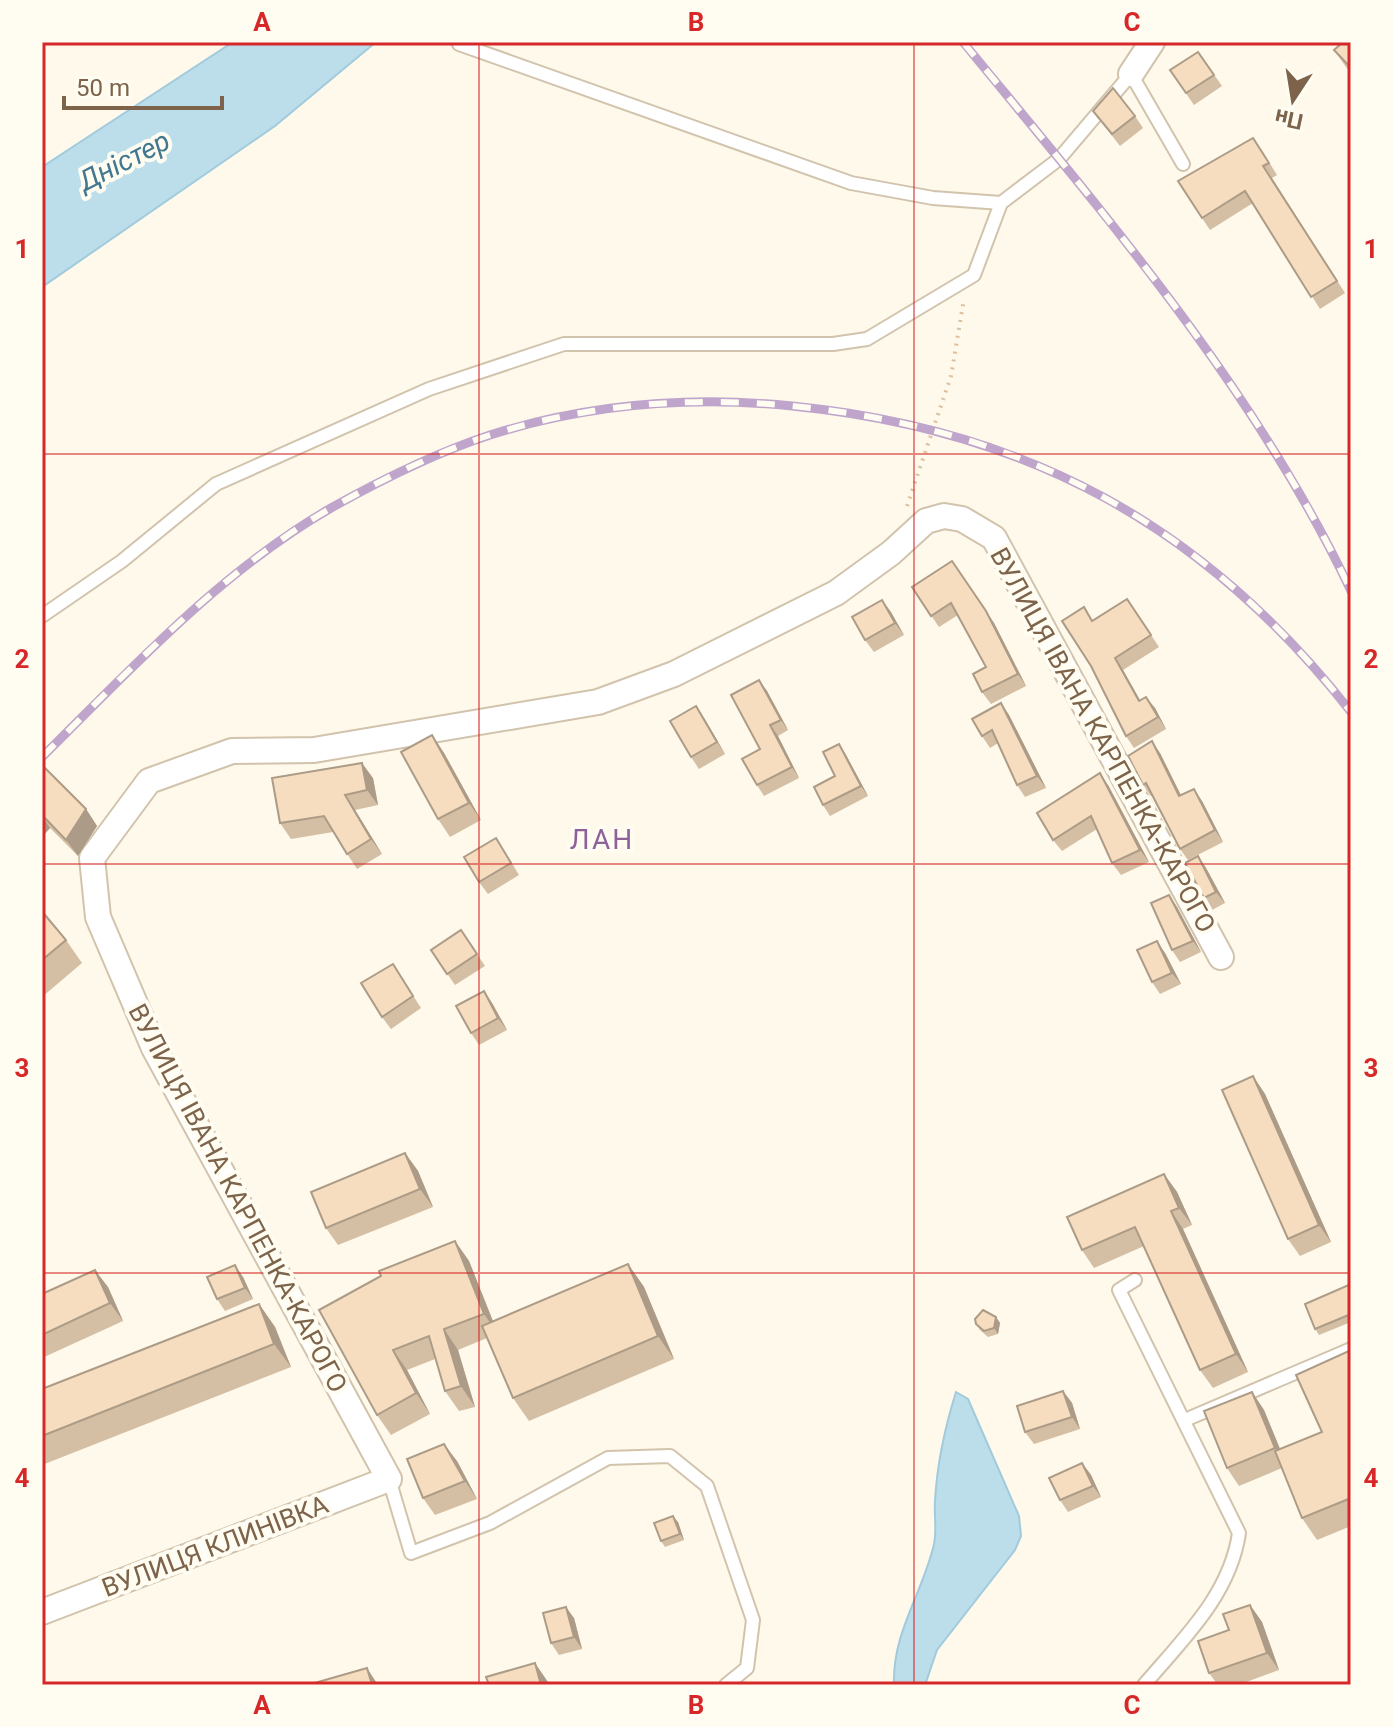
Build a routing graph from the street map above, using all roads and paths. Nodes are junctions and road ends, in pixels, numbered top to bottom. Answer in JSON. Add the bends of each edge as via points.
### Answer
{"nodes":[{"id":1,"x":1152,"y":42,"type":"edge"},
{"id":2,"x":459,"y":44,"type":"dead end"},
{"id":3,"x":1131,"y":74,"type":"junction"},
{"id":4,"x":1183,"y":164,"type":"dead end"},
{"id":5,"x":1001,"y":203,"type":"junction"},
{"id":6,"x":974,"y":275,"type":"junction"},
{"id":7,"x":905,"y":514,"type":"dead end"},
{"id":8,"x":42,"y":616,"type":"edge"},
{"id":9,"x":1221,"y":957,"type":"dead end"},
{"id":10,"x":1135,"y":1280,"type":"dead end"},
{"id":11,"x":1351,"y":1349,"type":"edge"},
{"id":12,"x":1185,"y":1420,"type":"junction"},
{"id":13,"x":389,"y":1479,"type":"junction"},
{"id":14,"x":42,"y":1612,"type":"edge"},
{"id":15,"x":726,"y":1685,"type":"edge"},
{"id":16,"x":1144,"y":1685,"type":"edge"}],
"edges":[{"from":1,"to":3,"type":"street"},
{"from":2,"to":5,"type":"lane","via":[[851,183],[933,198]]},
{"from":3,"to":4,"type":"lane"},
{"from":3,"to":5,"type":"lane","via":[[1059,159]]},
{"from":5,"to":6,"type":"lane"},
{"from":6,"to":7,"type":"path","via":[[960,308],[951,376]]},
{"from":6,"to":8,"type":"lane","via":[[867,339],[833,344],[564,344],[429,389],[216,484],[122,561]]},
{"from":9,"to":13,"type":"street","name":"ВУЛИЦЯ ІВАНА КАРПЕНКА-КАРОГО","via":[[994,538],[962,519],[944,516],[926,521],[836,593],[674,674],[598,702],[314,750],[232,751],[149,781],[92,858],[98,917],[154,1048]]},
{"from":10,"to":12,"type":"lane","via":[[1119,1290]]},
{"from":11,"to":12,"type":"lane"},
{"from":12,"to":16,"type":"lane","via":[[1239,1533],[1235,1559],[1211,1606]]},
{"from":13,"to":14,"type":"street","name":"ВУЛИЦЯ КЛИНІВКА"},
{"from":13,"to":15,"type":"lane","via":[[411,1553],[490,1523],[608,1458],[670,1456],[707,1486],[753,1620],[747,1668]]}]}
